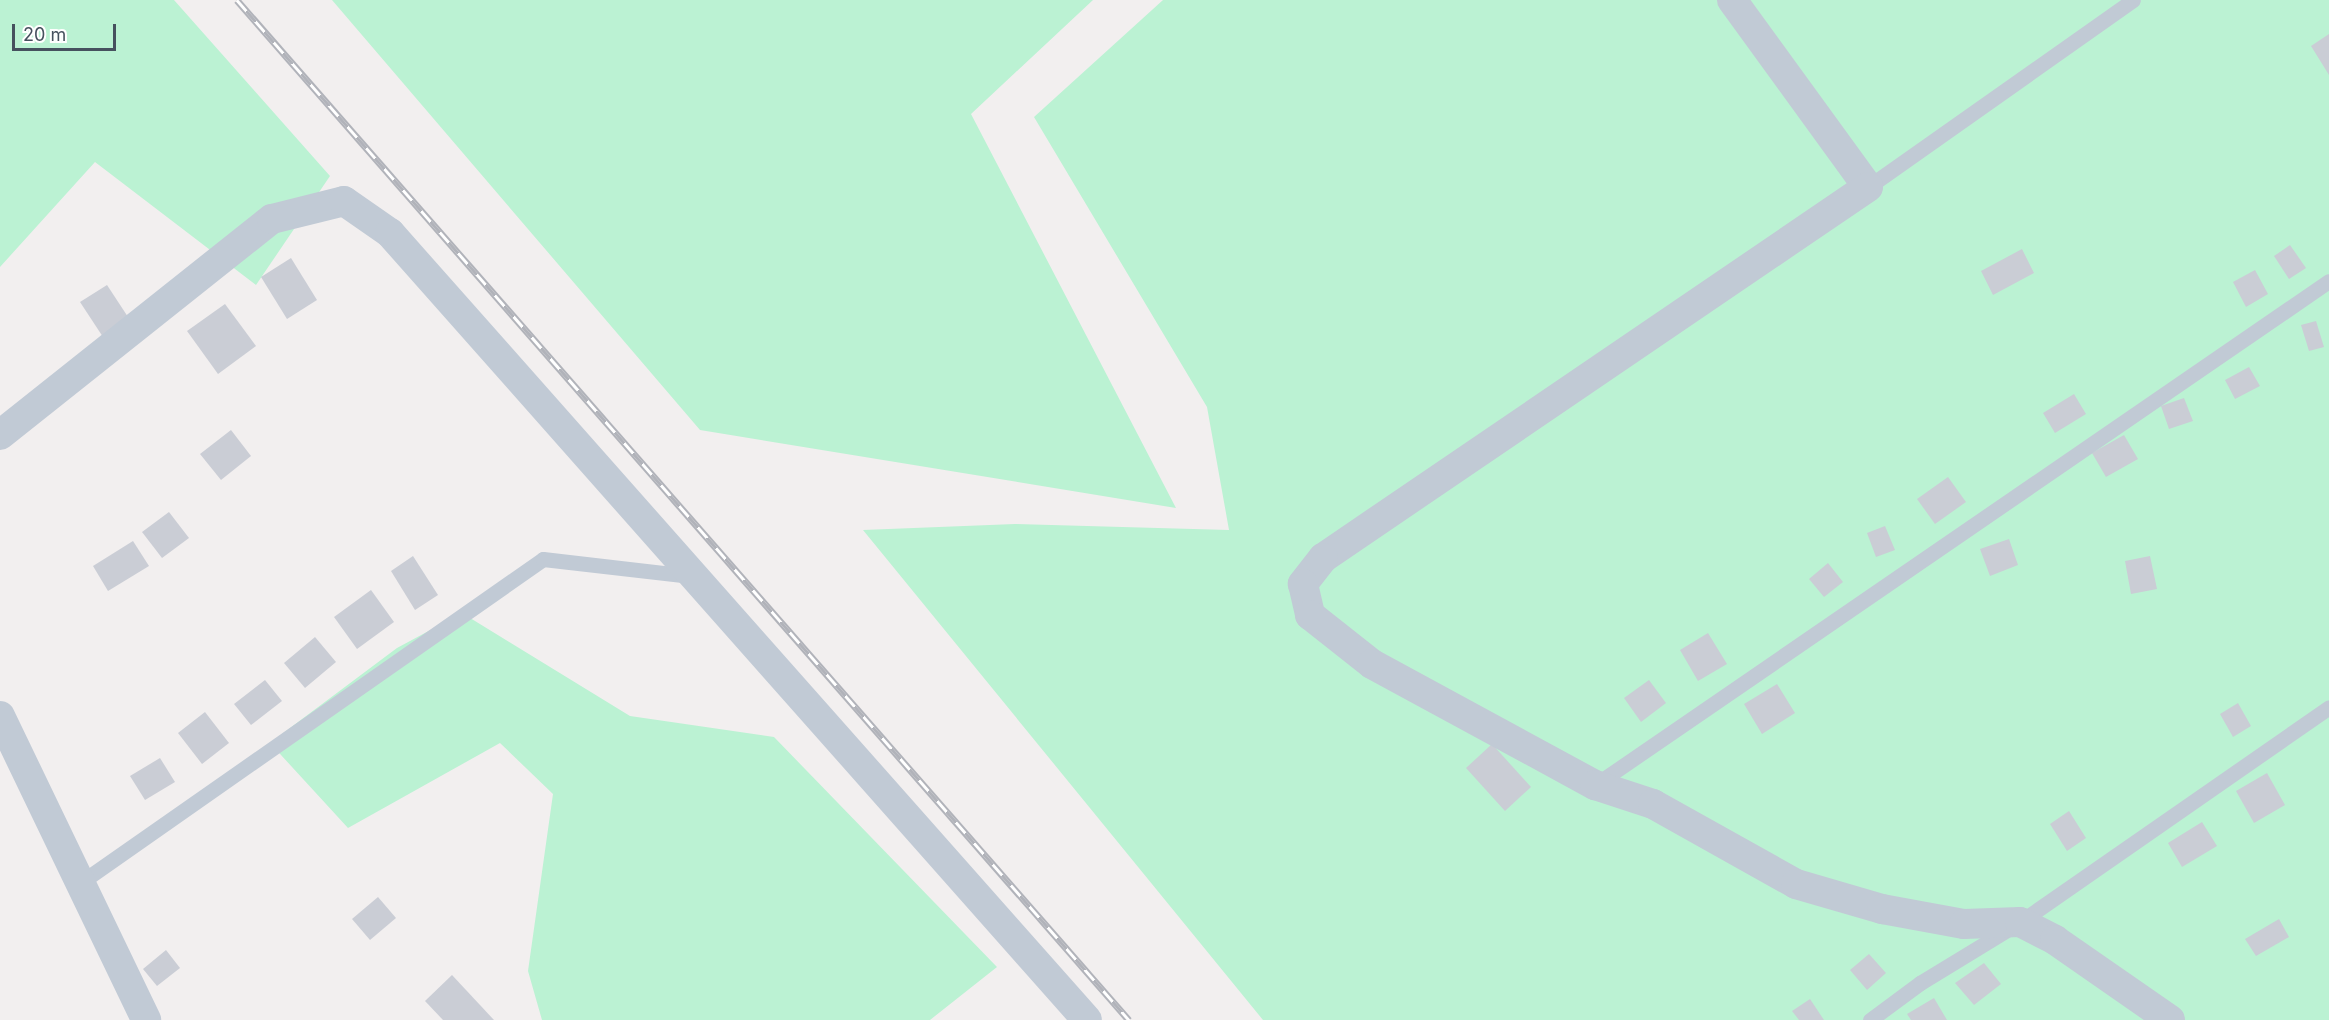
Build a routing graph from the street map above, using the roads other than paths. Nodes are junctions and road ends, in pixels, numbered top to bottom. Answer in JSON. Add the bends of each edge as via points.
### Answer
{"nodes":[{"id":1,"x":1732,"y":0,"type":"edge"},
{"id":2,"x":2133,"y":0,"type":"edge"},
{"id":3,"x":1868,"y":187,"type":"junction"},
{"id":4,"x":2329,"y":281,"type":"edge"},
{"id":5,"x":0,"y":435,"type":"edge"},
{"id":6,"x":694,"y":576,"type":"junction"},
{"id":7,"x":2329,"y":707,"type":"edge"},
{"id":8,"x":0,"y":716,"type":"edge"},
{"id":9,"x":1595,"y":785,"type":"junction"},
{"id":10,"x":80,"y":883,"type":"junction"},
{"id":11,"x":2020,"y":922,"type":"junction"},
{"id":12,"x":146,"y":1020,"type":"edge"},
{"id":13,"x":1087,"y":1020,"type":"edge"},
{"id":14,"x":1870,"y":1020,"type":"edge"},
{"id":15,"x":2170,"y":1020,"type":"edge"}],
"edges":[{"from":1,"to":3,"type":"street"},
{"from":2,"to":3,"type":"lane"},
{"from":3,"to":9,"type":"street","via":[[1323,558],[1303,584],[1310,615],[1372,664]]},
{"from":4,"to":9,"type":"lane"},
{"from":5,"to":6,"type":"street","via":[[272,219],[344,201],[390,233]]},
{"from":6,"to":10,"type":"lane","via":[[592,561],[543,559]]},
{"from":6,"to":13,"type":"street"},
{"from":7,"to":11,"type":"lane"},
{"from":8,"to":10,"type":"street"},
{"from":9,"to":11,"type":"street","via":[[1653,804],[1796,884],[1881,909],[1964,924]]},
{"from":10,"to":12,"type":"street"},
{"from":11,"to":14,"type":"lane","via":[[1920,983]]},
{"from":11,"to":15,"type":"street","via":[[2055,940]]}]}
